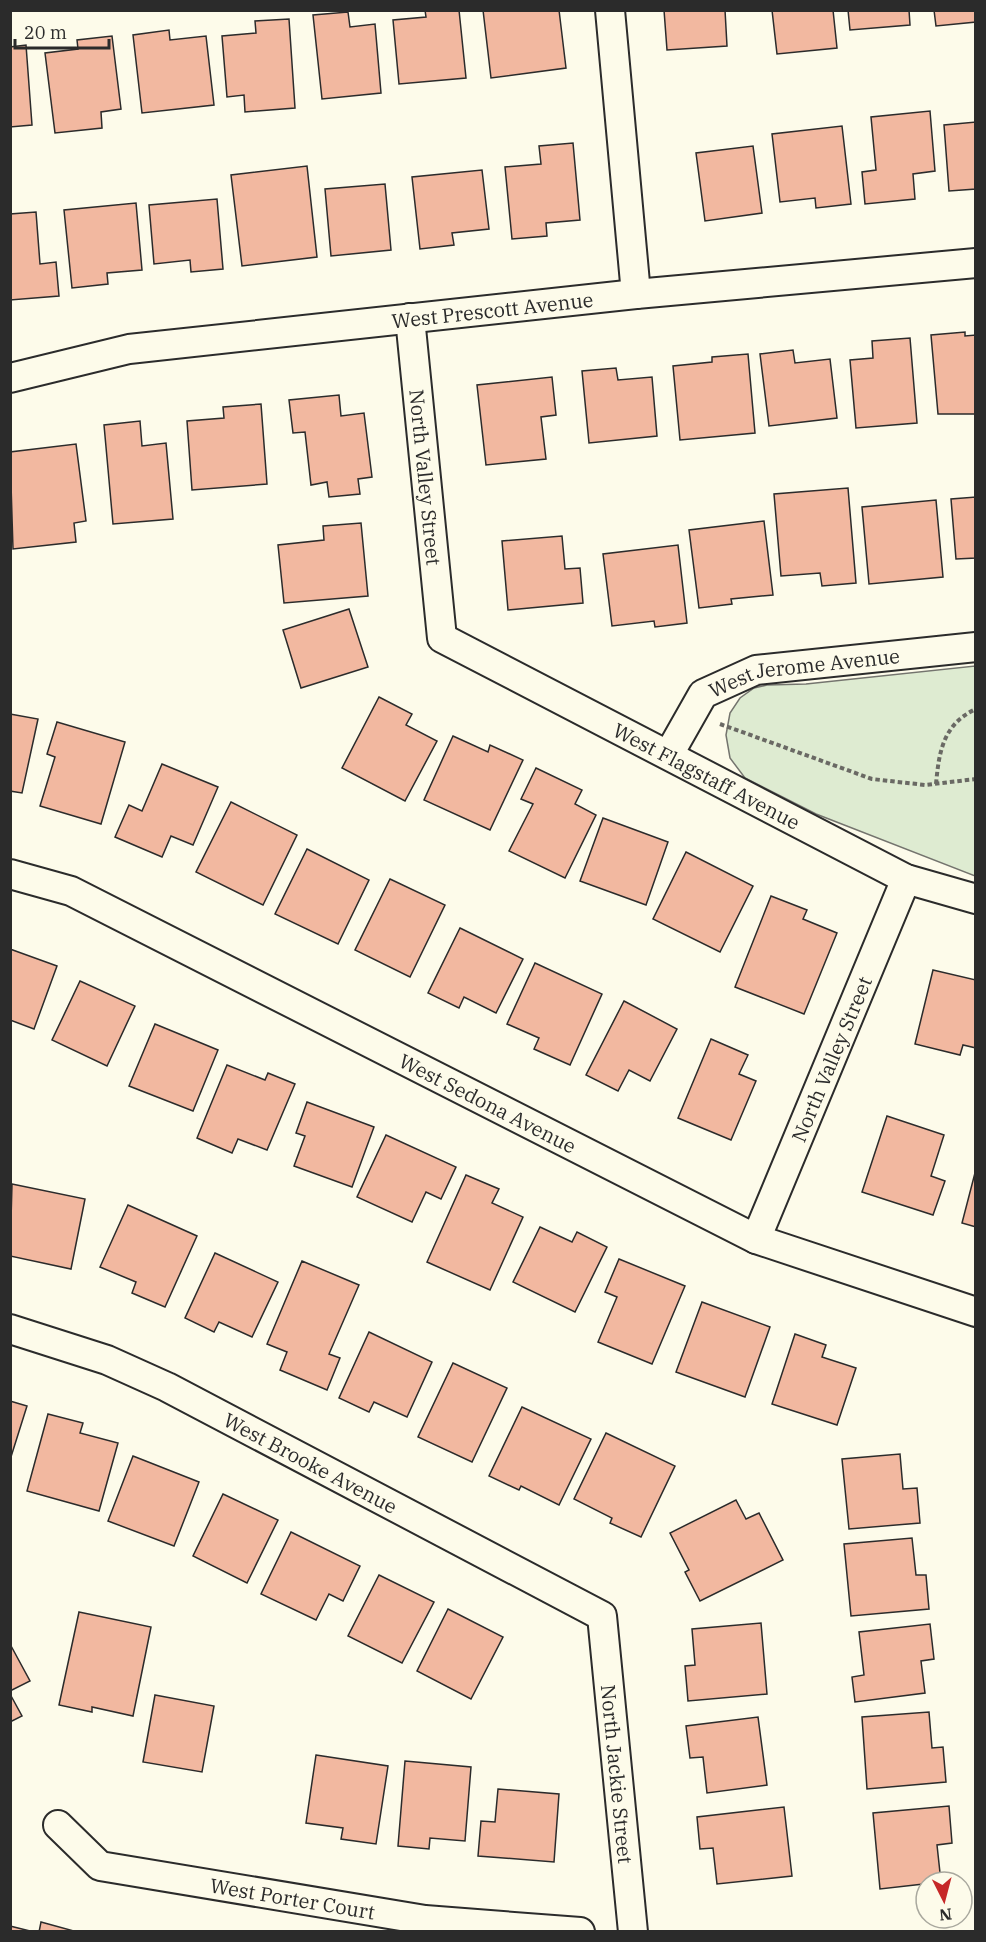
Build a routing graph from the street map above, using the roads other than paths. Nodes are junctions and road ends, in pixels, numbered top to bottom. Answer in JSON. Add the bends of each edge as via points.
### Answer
{"nodes":[{"id":1,"x":610,"y":10,"type":"edge"},
{"id":2,"x":975,"y":263,"type":"edge"},
{"id":3,"x":636,"y":294,"type":"junction"},
{"id":4,"x":410,"y":318,"type":"junction"},
{"id":5,"x":10,"y":378,"type":"edge"},
{"id":6,"x":442,"y":638,"type":"joint"},
{"id":7,"x":975,"y":648,"type":"edge"},
{"id":8,"x":669,"y":754,"type":"junction"},
{"id":9,"x":10,"y":874,"type":"edge"},
{"id":10,"x":906,"y":879,"type":"junction"},
{"id":11,"x":975,"y":899,"type":"edge"},
{"id":12,"x":756,"y":1239,"type":"junction"},
{"id":13,"x":975,"y":1312,"type":"edge"},
{"id":14,"x":10,"y":1329,"type":"edge"},
{"id":15,"x":602,"y":1616,"type":"joint"},
{"id":16,"x":58,"y":1825,"type":"dead end"},
{"id":17,"x":580,"y":1932,"type":"edge"},
{"id":18,"x":633,"y":1932,"type":"edge"}],
"edges":[{"from":1,"to":3,"type":"street"},
{"from":2,"to":3,"type":"street","name":"West Prescott Avenue"},
{"from":3,"to":4,"type":"street","name":"West Prescott Avenue"},
{"from":4,"to":5,"type":"street","name":"West Prescott Avenue","via":[[129,349]]},
{"from":4,"to":6,"type":"street","name":"North Valley Street"},
{"from":6,"to":8,"type":"street","name":"West Flagstaff Avenue"},
{"from":7,"to":8,"type":"street","name":"West Jerome Avenue","via":[[756,670],[703,694]]},
{"from":8,"to":10,"type":"street","name":"West Flagstaff Avenue"},
{"from":9,"to":12,"type":"street","name":"West Sedona Avenue","via":[[71,891]]},
{"from":10,"to":11,"type":"street","name":"West Flagstaff Avenue"},
{"from":10,"to":12,"type":"street","name":"North Valley Street"},
{"from":12,"to":13,"type":"street","name":"West Sedona Avenue"},
{"from":14,"to":15,"type":"street","name":"West Brooke Avenue","via":[[107,1360],[167,1388]]},
{"from":15,"to":18,"type":"street","name":"North Jackie Street"},
{"from":16,"to":17,"type":"street","name":"West Porter Court","via":[[100,1866],[425,1920]]}]}
